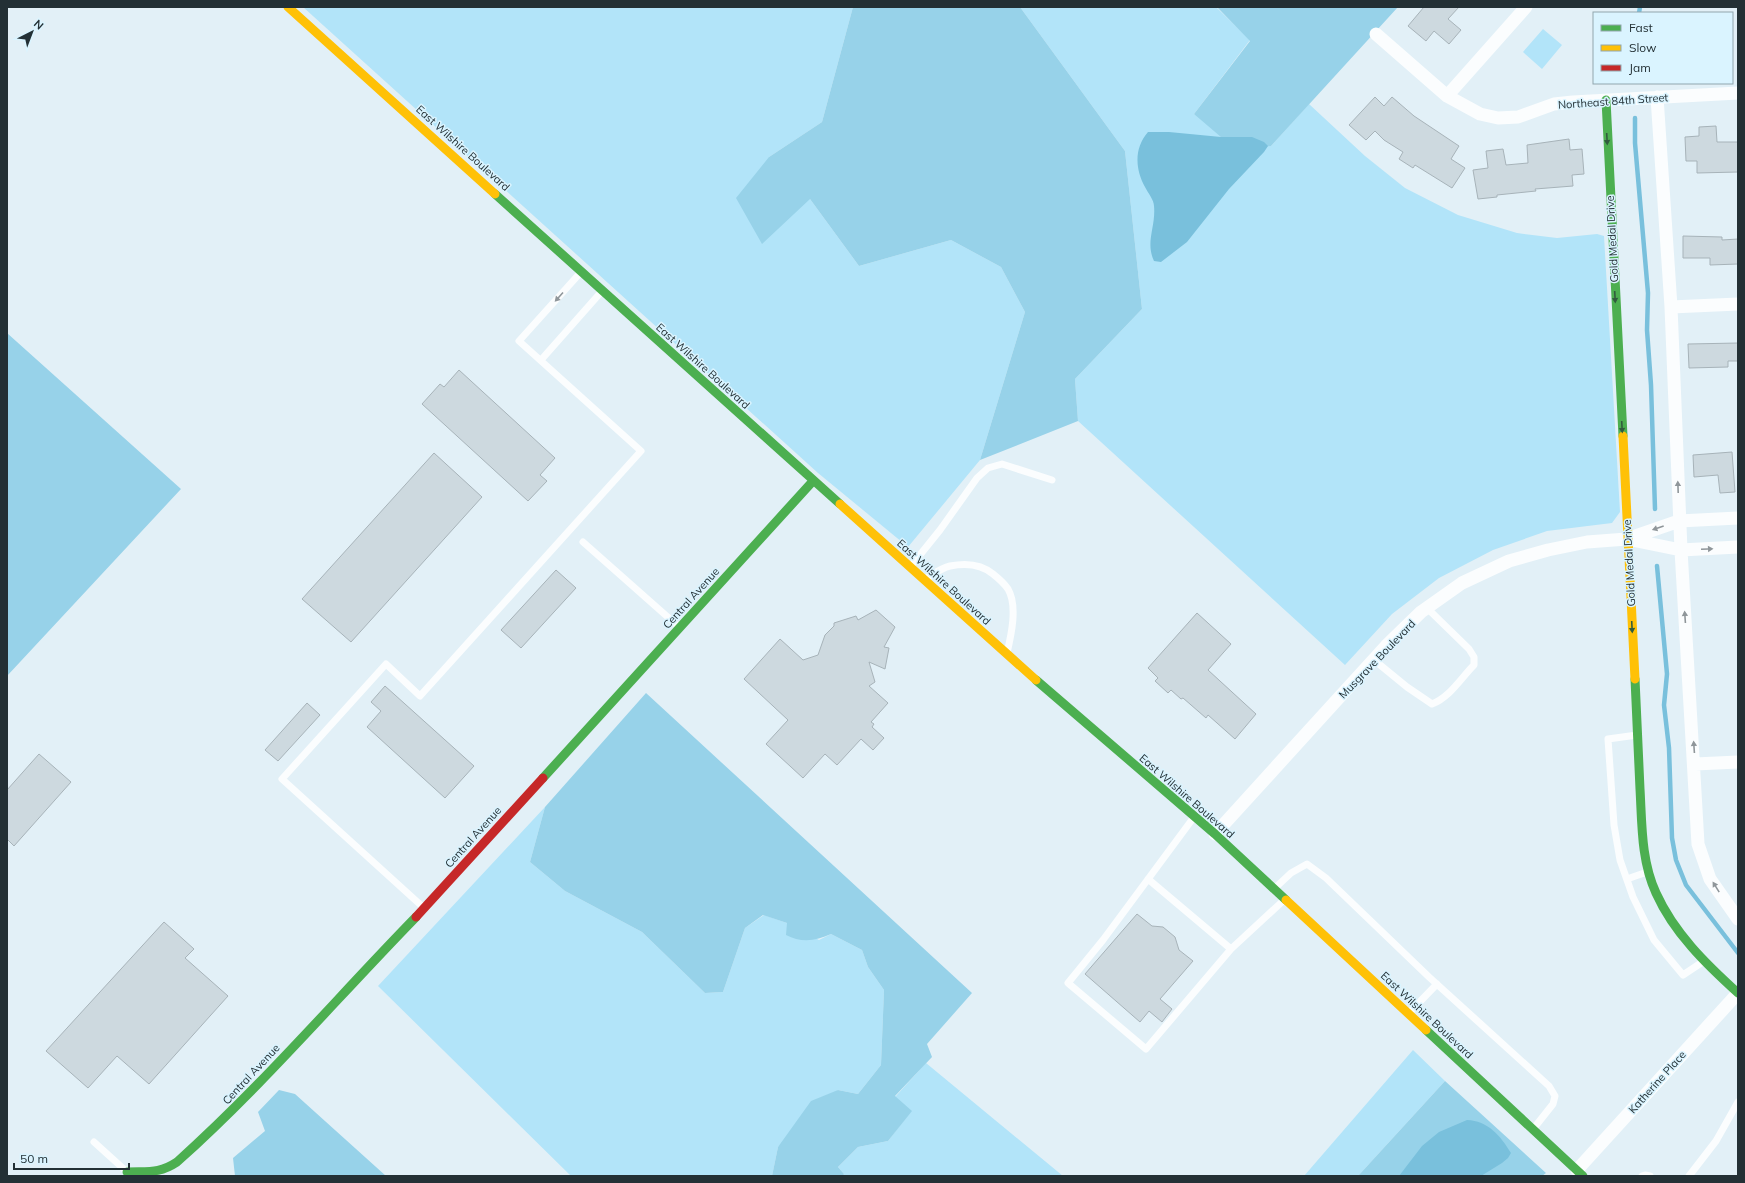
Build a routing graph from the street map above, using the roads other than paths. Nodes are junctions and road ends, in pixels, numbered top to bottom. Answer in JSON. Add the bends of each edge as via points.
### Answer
{"nodes":[{"id":1,"x":288,"y":7,"type":"edge"},
{"id":2,"x":1526,"y":7,"type":"edge"},
{"id":3,"x":1376,"y":34,"type":"dead end"},
{"id":4,"x":1738,"y":93,"type":"edge"},
{"id":5,"x":1447,"y":96,"type":"junction"},
{"id":6,"x":1657,"y":97,"type":"junction"},
{"id":7,"x":1606,"y":100,"type":"junction"},
{"id":8,"x":581,"y":272,"type":"junction"},
{"id":9,"x":602,"y":291,"type":"junction"},
{"id":10,"x":1738,"y":304,"type":"edge"},
{"id":11,"x":1671,"y":307,"type":"junction"},
{"id":12,"x":540,"y":360,"type":"junction"},
{"id":13,"x":1052,"y":480,"type":"dead end"},
{"id":14,"x":812,"y":481,"type":"junction"},
{"id":15,"x":1738,"y":518,"type":"edge"},
{"id":16,"x":1679,"y":521,"type":"junction"},
{"id":17,"x":1627,"y":539,"type":"junction"},
{"id":18,"x":583,"y":542,"type":"dead end"},
{"id":19,"x":1738,"y":547,"type":"edge"},
{"id":20,"x":1681,"y":550,"type":"junction"},
{"id":21,"x":910,"y":568,"type":"junction"},
{"id":22,"x":923,"y":580,"type":"junction"},
{"id":23,"x":1427,"y":608,"type":"junction"},
{"id":24,"x":679,"y":628,"type":"junction"},
{"id":25,"x":1006,"y":655,"type":"junction"},
{"id":26,"x":1374,"y":660,"type":"junction"},
{"id":27,"x":1638,"y":735,"type":"junction"},
{"id":28,"x":1738,"y":762,"type":"edge"},
{"id":29,"x":1695,"y":764,"type":"junction"},
{"id":30,"x":1194,"y":817,"type":"junction"},
{"id":31,"x":1215,"y":834,"type":"junction"},
{"id":32,"x":1649,"y":871,"type":"junction"},
{"id":33,"x":1148,"y":878,"type":"junction"},
{"id":34,"x":1627,"y":879,"type":"junction"},
{"id":35,"x":1274,"y":890,"type":"junction"},
{"id":36,"x":1284,"y":899,"type":"junction"},
{"id":37,"x":425,"y":908,"type":"junction"},
{"id":38,"x":1738,"y":919,"type":"edge"},
{"id":39,"x":1231,"y":949,"type":"junction"},
{"id":40,"x":1704,"y":961,"type":"junction"},
{"id":41,"x":1437,"y":984,"type":"junction"},
{"id":42,"x":1738,"y":993,"type":"edge"},
{"id":43,"x":1408,"y":1014,"type":"junction"},
{"id":44,"x":1738,"y":1102,"type":"edge"},
{"id":45,"x":1533,"y":1130,"type":"junction"},
{"id":46,"x":94,"y":1142,"type":"dead end"},
{"id":47,"x":127,"y":1172,"type":"joint"},
{"id":48,"x":1580,"y":1173,"type":"edge"},
{"id":49,"x":1642,"y":1176,"type":"edge"},
{"id":50,"x":1650,"y":1176,"type":"edge"},
{"id":51,"x":1689,"y":1176,"type":"edge"}],
"edges":[{"from":1,"to":8,"type":"street","name":"East Wilshire Boulevard"},
{"from":2,"to":5,"type":"street"},
{"from":3,"to":5,"type":"street","name":"Northeast 84th Street"},
{"from":4,"to":6,"type":"street","name":"Northeast 84th Street"},
{"from":5,"to":7,"type":"street","name":"Northeast 84th Street","via":[[1480,114],[1498,118],[1518,117],[1554,104]]},
{"from":6,"to":7,"type":"street","name":"Northeast 84th Street"},
{"from":6,"to":11,"type":"street"},
{"from":7,"to":17,"type":"street","name":"Gold Medal Drive","one_way":true},
{"from":8,"to":9,"type":"street","name":"East Wilshire Boulevard"},
{"from":8,"to":12,"type":"lane","one_way":true,"via":[[519,341]]},
{"from":9,"to":12,"type":"lane"},
{"from":9,"to":14,"type":"street","name":"East Wilshire Boulevard"},
{"from":10,"to":11,"type":"street"},
{"from":16,"to":11,"type":"street","one_way":true},
{"from":12,"to":37,"type":"lane","via":[[641,451],[420,696],[386,664],[282,780]]},
{"from":13,"to":21,"type":"lane","via":[[1002,464],[988,468],[977,478]]},
{"from":14,"to":21,"type":"street","name":"East Wilshire Boulevard"},
{"from":14,"to":24,"type":"street","name":"Central Avenue"},
{"from":15,"to":16,"type":"street","name":"Musgrave Boulevard"},
{"from":16,"to":17,"type":"street","name":"Musgrave Boulevard","one_way":true},
{"from":16,"to":20,"type":"street"},
{"from":17,"to":20,"type":"street","name":"Musgrave Boulevard"},
{"from":17,"to":23,"type":"street","name":"Musgrave Boulevard","via":[[1587,542],[1508,561],[1462,583]]},
{"from":17,"to":27,"type":"street","name":"Gold Medal Drive","one_way":true},
{"from":18,"to":24,"type":"lane"},
{"from":20,"to":19,"type":"street","name":"Musgrave Boulevard","one_way":true},
{"from":29,"to":20,"type":"street","one_way":true},
{"from":21,"to":22,"type":"street","name":"East Wilshire Boulevard"},
{"from":22,"to":25,"type":"street","name":"East Wilshire Boulevard"},
{"from":22,"to":25,"type":"lane","via":[[948,567],[972,564],[987,569],[1000,580],[1009,590],[1012,606],[1012,629]]},
{"from":23,"to":26,"type":"street","name":"Musgrave Boulevard"},
{"from":23,"to":26,"type":"lane","via":[[1470,649],[1474,656],[1474,665],[1450,691],[1432,704]]},
{"from":24,"to":37,"type":"street","name":"Central Avenue"},
{"from":25,"to":30,"type":"street","name":"East Wilshire Boulevard"},
{"from":26,"to":31,"type":"street","name":"Musgrave Boulevard"},
{"from":27,"to":32,"type":"street","name":"Gold Medal Drive","via":[[1643,843]]},
{"from":27,"to":34,"type":"lane","via":[[1608,739],[1614,825],[1620,860]]},
{"from":28,"to":29,"type":"street"},
{"from":38,"to":29,"type":"street","one_way":true,"via":[[1710,879],[1698,844]]},
{"from":30,"to":31,"type":"street","name":"East Wilshire Boulevard"},
{"from":30,"to":33,"type":"lane"},
{"from":31,"to":35,"type":"street","name":"East Wilshire Boulevard"},
{"from":32,"to":34,"type":"lane"},
{"from":32,"to":40,"type":"street","name":"Gold Medal Drive","via":[[1655,893],[1670,919],[1687,944]]},
{"from":33,"to":39,"type":"lane"},
{"from":33,"to":39,"type":"lane","via":[[1068,983],[1146,1049]]},
{"from":34,"to":40,"type":"lane","via":[[1654,940],[1683,975]]},
{"from":35,"to":36,"type":"street","name":"East Wilshire Boulevard"},
{"from":35,"to":41,"type":"lane","via":[[1291,873],[1308,864],[1326,878]]},
{"from":36,"to":39,"type":"lane"},
{"from":36,"to":43,"type":"street","name":"East Wilshire Boulevard"},
{"from":37,"to":47,"type":"street","name":"Central Avenue","via":[[362,972],[238,1107],[178,1162],[159,1171]]},
{"from":40,"to":42,"type":"street","name":"Gold Medal Drive"},
{"from":41,"to":43,"type":"lane"},
{"from":41,"to":45,"type":"lane","via":[[1549,1086],[1555,1096],[1553,1104]]},
{"from":42,"to":48,"type":"street","name":"Katherine Place"},
{"from":43,"to":45,"type":"street","name":"East Wilshire Boulevard"},
{"from":44,"to":51,"type":"lane","via":[[1712,1145]]},
{"from":45,"to":48,"type":"street","name":"East Wilshire Boulevard"},
{"from":46,"to":47,"type":"lane"},
{"from":49,"to":50,"type":"lane"}]}
